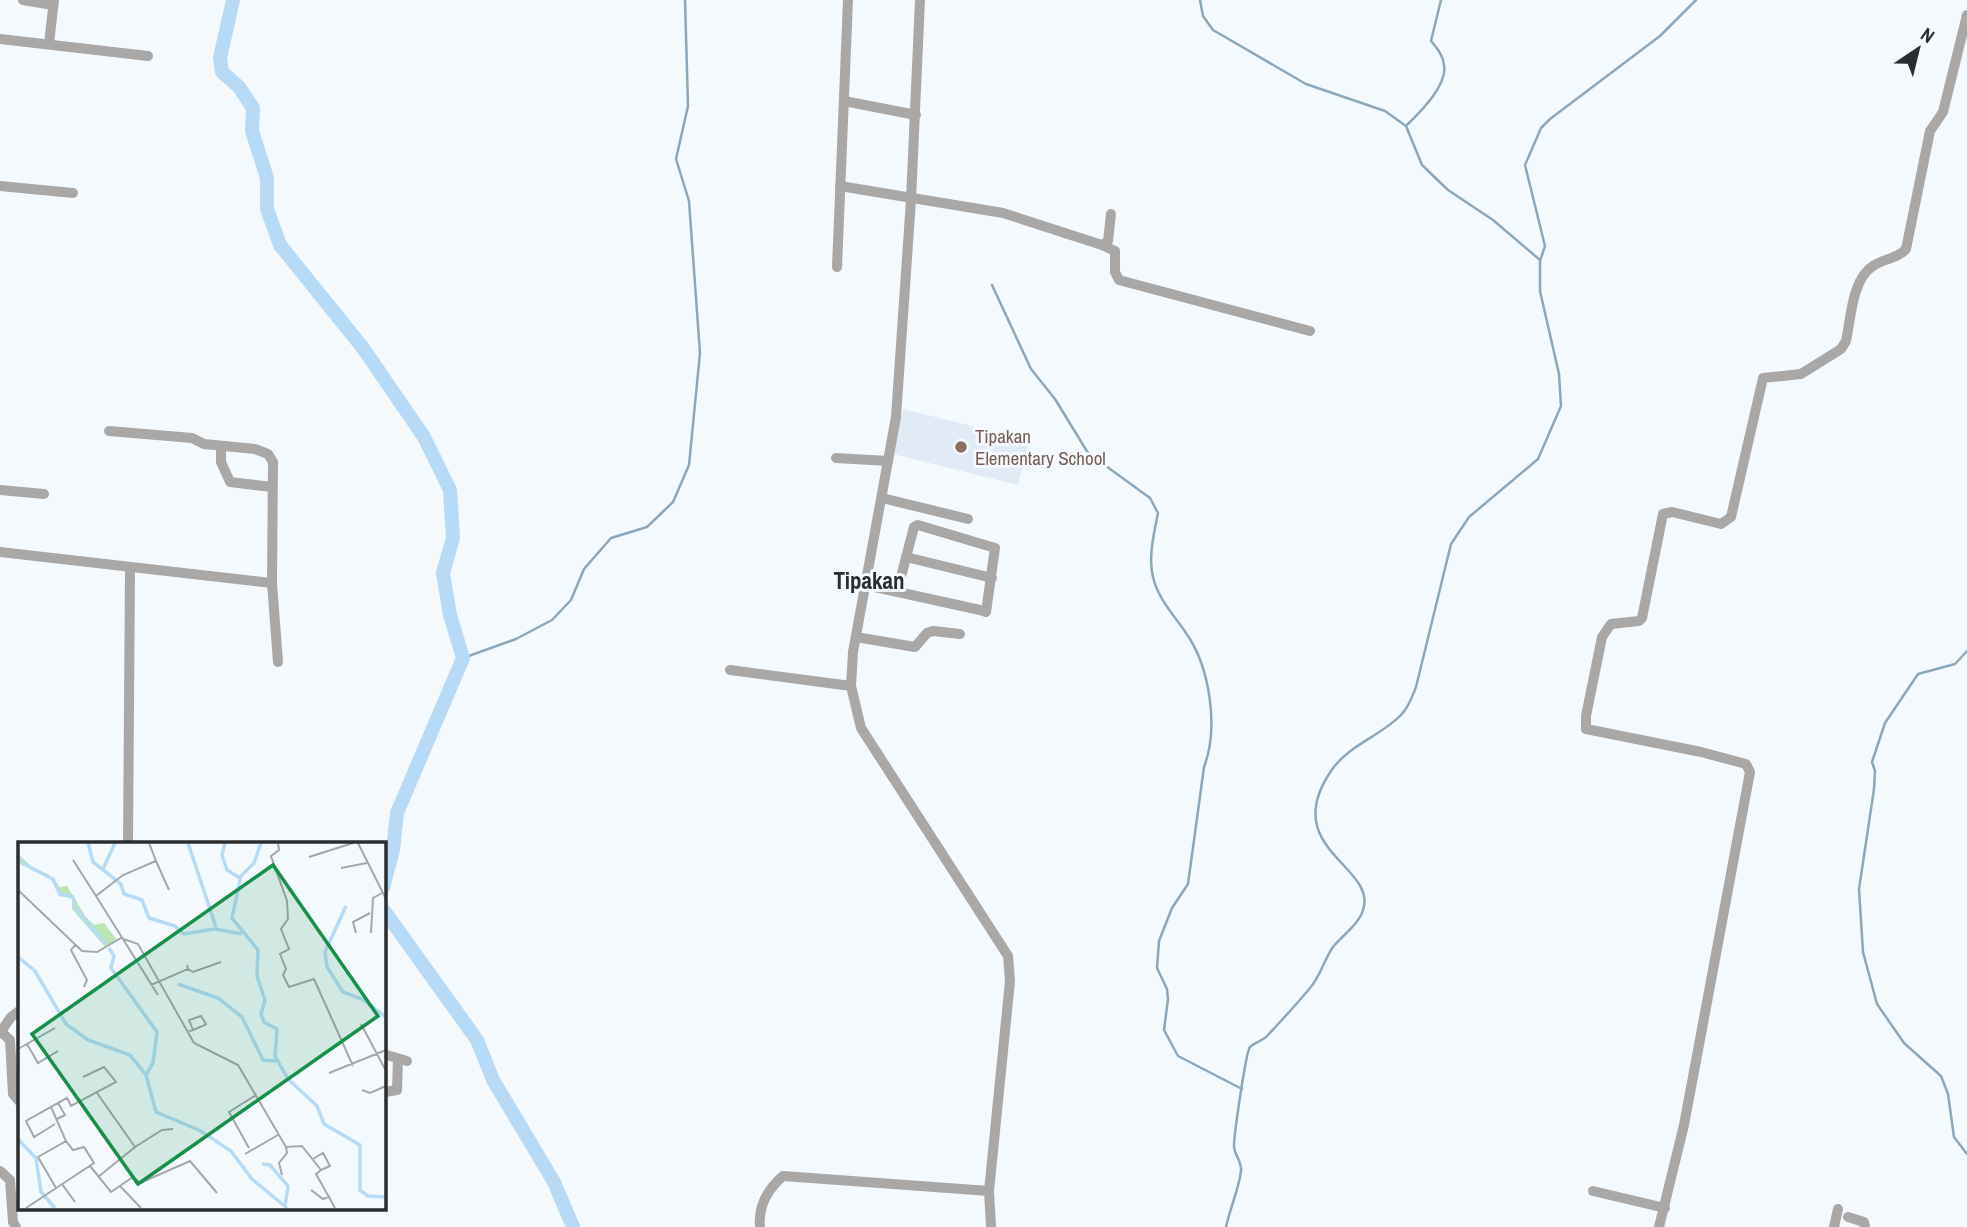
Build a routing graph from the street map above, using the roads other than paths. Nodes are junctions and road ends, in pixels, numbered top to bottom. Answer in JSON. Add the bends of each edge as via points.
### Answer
{"nodes":[{"id":1,"x":23,"y":0,"type":"edge"},
{"id":2,"x":848,"y":0,"type":"edge"},
{"id":3,"x":920,"y":0,"type":"edge"},
{"id":4,"x":53,"y":3,"type":"edge"},
{"id":5,"x":1967,"y":15,"type":"edge"},
{"id":6,"x":0,"y":39,"type":"edge"},
{"id":7,"x":49,"y":44,"type":"junction"},
{"id":8,"x":148,"y":56,"type":"dead end"},
{"id":9,"x":844,"y":101,"type":"junction"},
{"id":10,"x":916,"y":115,"type":"junction"},
{"id":11,"x":0,"y":186,"type":"edge"},
{"id":12,"x":841,"y":186,"type":"junction"},
{"id":13,"x":73,"y":193,"type":"dead end"},
{"id":14,"x":911,"y":200,"type":"junction"},
{"id":15,"x":1111,"y":214,"type":"dead end"},
{"id":16,"x":1102,"y":245,"type":"junction"},
{"id":17,"x":837,"y":267,"type":"dead end"},
{"id":18,"x":1310,"y":331,"type":"dead end"},
{"id":19,"x":109,"y":431,"type":"dead end"},
{"id":20,"x":221,"y":446,"type":"junction"},
{"id":21,"x":836,"y":458,"type":"dead end"},
{"id":22,"x":888,"y":461,"type":"junction"},
{"id":23,"x":272,"y":487,"type":"junction"},
{"id":24,"x":0,"y":490,"type":"edge"},
{"id":25,"x":44,"y":495,"type":"dead end"},
{"id":26,"x":882,"y":498,"type":"junction"},
{"id":27,"x":968,"y":519,"type":"dead end"},
{"id":28,"x":0,"y":552,"type":"edge"},
{"id":29,"x":905,"y":557,"type":"junction"},
{"id":30,"x":130,"y":569,"type":"junction"},
{"id":31,"x":992,"y":578,"type":"junction"},
{"id":32,"x":272,"y":583,"type":"junction"},
{"id":33,"x":866,"y":585,"type":"junction"},
{"id":34,"x":897,"y":592,"type":"junction"},
{"id":35,"x":960,"y":634,"type":"dead end"},
{"id":36,"x":856,"y":637,"type":"junction"},
{"id":37,"x":278,"y":662,"type":"dead end"},
{"id":38,"x":730,"y":670,"type":"dead end"},
{"id":39,"x":851,"y":686,"type":"junction"},
{"id":40,"x":128,"y":842,"type":"edge"},
{"id":41,"x":18,"y":1012,"type":"edge"},
{"id":42,"x":1,"y":1033,"type":"edge"},
{"id":43,"x":385,"y":1055,"type":"edge"},
{"id":44,"x":385,"y":1092,"type":"edge"},
{"id":45,"x":18,"y":1100,"type":"edge"},
{"id":46,"x":0,"y":1171,"type":"edge"},
{"id":47,"x":989,"y":1191,"type":"junction"},
{"id":48,"x":1593,"y":1191,"type":"dead end"},
{"id":49,"x":1665,"y":1208,"type":"junction"},
{"id":50,"x":16,"y":1227,"type":"edge"},
{"id":51,"x":760,"y":1227,"type":"edge"},
{"id":52,"x":991,"y":1227,"type":"edge"},
{"id":53,"x":1659,"y":1227,"type":"edge"},
{"id":54,"x":1834,"y":1227,"type":"edge"},
{"id":55,"x":1865,"y":1227,"type":"edge"}],
"edges":[{"from":1,"to":4,"type":"street"},
{"from":2,"to":9,"type":"street"},
{"from":3,"to":10,"type":"street"},
{"from":4,"to":7,"type":"street"},
{"from":5,"to":49,"type":"street","via":[[1943,112],[1930,131],[1906,248],[1900,256],[1867,269],[1858,284],[1841,349],[1801,374],[1763,378],[1731,517],[1721,524],[1663,513],[1642,618],[1611,624],[1602,636],[1586,729],[1701,752],[1746,764],[1750,772]]},
{"from":6,"to":7,"type":"street"},
{"from":7,"to":8,"type":"street"},
{"from":9,"to":10,"type":"street"},
{"from":9,"to":12,"type":"street"},
{"from":10,"to":14,"type":"street"},
{"from":11,"to":13,"type":"street"},
{"from":12,"to":14,"type":"street"},
{"from":12,"to":17,"type":"street"},
{"from":14,"to":16,"type":"street","via":[[1003,213]]},
{"from":14,"to":22,"type":"street","via":[[896,417]]},
{"from":15,"to":16,"type":"street","via":[[1108,241]]},
{"from":16,"to":18,"type":"street","via":[[1115,251],[1119,280]]},
{"from":19,"to":20,"type":"street","via":[[192,438]]},
{"from":20,"to":23,"type":"street","via":[[220,462],[227,479]]},
{"from":20,"to":23,"type":"street","via":[[268,454],[273,461]]},
{"from":21,"to":22,"type":"street"},
{"from":22,"to":26,"type":"street"},
{"from":23,"to":32,"type":"street"},
{"from":24,"to":25,"type":"street"},
{"from":26,"to":27,"type":"street"},
{"from":26,"to":33,"type":"street"},
{"from":28,"to":30,"type":"street"},
{"from":29,"to":31,"type":"street"},
{"from":29,"to":31,"type":"street","via":[[918,525],[990,544],[996,552]]},
{"from":29,"to":34,"type":"street"},
{"from":30,"to":32,"type":"street"},
{"from":30,"to":40,"type":"street"},
{"from":31,"to":34,"type":"street","via":[[986,612]]},
{"from":32,"to":37,"type":"street"},
{"from":33,"to":34,"type":"street"},
{"from":33,"to":36,"type":"street"},
{"from":35,"to":36,"type":"street","via":[[933,631],[915,647]]},
{"from":36,"to":39,"type":"street"},
{"from":38,"to":39,"type":"street"},
{"from":39,"to":47,"type":"street","via":[[861,728],[1007,956],[1010,981]]},
{"from":41,"to":42,"type":"street"},
{"from":42,"to":45,"type":"street","via":[[10,1040],[13,1094]]},
{"from":43,"to":44,"type":"street","via":[[403,1060],[397,1090]]},
{"from":46,"to":50,"type":"street","via":[[10,1180]]},
{"from":47,"to":51,"type":"street","via":[[783,1176],[762,1204]]},
{"from":47,"to":52,"type":"street"},
{"from":48,"to":49,"type":"street"},
{"from":49,"to":53,"type":"street"},
{"from":54,"to":55,"type":"street","via":[[1842,1214],[1864,1222]]}]}
